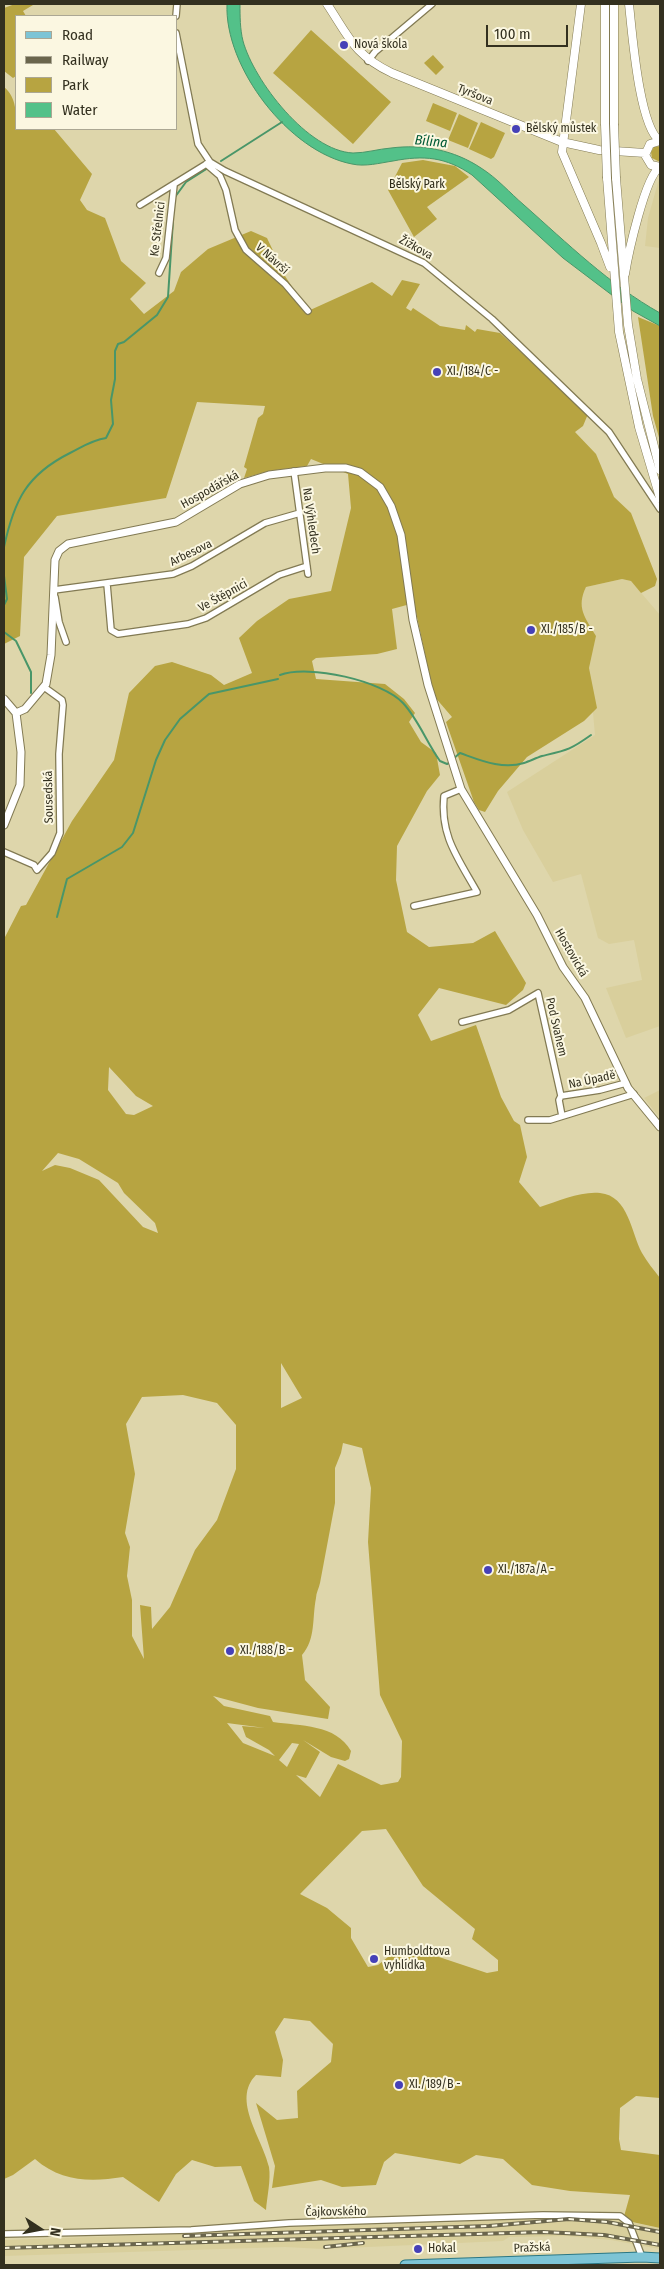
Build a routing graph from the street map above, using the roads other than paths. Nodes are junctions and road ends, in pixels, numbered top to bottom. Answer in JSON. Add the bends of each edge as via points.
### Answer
{"nodes":[{"id":1,"x":328,"y":4,"type":"edge"},
{"id":2,"x":432,"y":4,"type":"edge"},
{"id":3,"x":581,"y":4,"type":"edge"},
{"id":4,"x":605,"y":4,"type":"edge"},
{"id":5,"x":614,"y":4,"type":"edge"},
{"id":6,"x":629,"y":4,"type":"edge"},
{"id":7,"x":178,"y":55,"type":"edge"},
{"id":8,"x":368,"y":61,"type":"junction"},
{"id":9,"x":660,"y":141,"type":"edge"},
{"id":10,"x":562,"y":142,"type":"junction"},
{"id":11,"x":645,"y":153,"type":"junction"},
{"id":12,"x":208,"y":163,"type":"junction"},
{"id":13,"x":660,"y":167,"type":"edge"},
{"id":14,"x":174,"y":185,"type":"junction"},
{"id":15,"x":140,"y":205,"type":"dead end"},
{"id":16,"x":159,"y":273,"type":"dead end"},
{"id":17,"x":614,"y":278,"type":"junction"},
{"id":18,"x":623,"y":286,"type":"junction"},
{"id":19,"x":308,"y":311,"type":"dead end"},
{"id":20,"x":660,"y":470,"type":"edge"},
{"id":21,"x":294,"y":471,"type":"junction"},
{"id":22,"x":660,"y":498,"type":"edge"},
{"id":23,"x":660,"y":509,"type":"edge"},
{"id":24,"x":300,"y":513,"type":"junction"},
{"id":25,"x":307,"y":566,"type":"junction"},
{"id":26,"x":308,"y":574,"type":"dead end"},
{"id":27,"x":107,"y":584,"type":"junction"},
{"id":28,"x":54,"y":592,"type":"junction"},
{"id":29,"x":66,"y":642,"type":"dead end"},
{"id":30,"x":44,"y":687,"type":"junction"},
{"id":31,"x":4,"y":699,"type":"edge"},
{"id":32,"x":16,"y":713,"type":"junction"},
{"id":33,"x":461,"y":789,"type":"junction"},
{"id":34,"x":4,"y":825,"type":"edge"},
{"id":35,"x":4,"y":852,"type":"edge"},
{"id":36,"x":414,"y":906,"type":"dead end"},
{"id":37,"x":462,"y":1022,"type":"dead end"},
{"id":38,"x":626,"y":1083,"type":"junction"},
{"id":39,"x":634,"y":1094,"type":"junction"},
{"id":40,"x":561,"y":1096,"type":"junction"},
{"id":41,"x":562,"y":1116,"type":"junction"},
{"id":42,"x":528,"y":1120,"type":"dead end"},
{"id":43,"x":660,"y":1128,"type":"edge"},
{"id":44,"x":4,"y":2234,"type":"edge"},
{"id":45,"x":642,"y":2257,"type":"junction"},
{"id":46,"x":660,"y":2258,"type":"edge"},
{"id":47,"x":405,"y":2265,"type":"edge"},
{"id":48,"x":422,"y":2265,"type":"edge"}],
"edges":[{"from":1,"to":8,"type":"main road","name":"Tyršova","via":[[357,50]]},
{"from":2,"to":8,"type":"street"},
{"from":3,"to":10,"type":"main road"},
{"from":4,"to":17,"type":"main road","bridge":true,"via":[[605,124]]},
{"from":5,"to":18,"type":"main road","bridge":true,"via":[[614,124]]},
{"from":6,"to":9,"type":"main road","via":[[644,109],[651,131]]},
{"from":7,"to":12,"type":"street","via":[[198,144]]},
{"from":8,"to":10,"type":"main road","name":"Tyršova"},
{"from":9,"to":11,"type":"main road","via":[[650,144]]},
{"from":10,"to":11,"type":"main road","name":"Tyršova","via":[[599,150]]},
{"from":10,"to":17,"type":"main road","via":[[564,158],[602,242]]},
{"from":11,"to":13,"type":"main road","via":[[649,163]]},
{"from":12,"to":14,"type":"street","name":"Ke Střelnici"},
{"from":12,"to":19,"type":"street","name":"V Návrší","via":[[220,176],[235,230],[246,250],[285,284]]},
{"from":12,"to":23,"type":"street","name":"Žižkova","via":[[424,263],[533,356],[609,432]]},
{"from":13,"to":18,"type":"main road","via":[[652,176],[633,236]]},
{"from":14,"to":15,"type":"street","name":"Ke Střelnici"},
{"from":14,"to":16,"type":"street","name":"Ke Střelnici","via":[[166,258]]},
{"from":17,"to":22,"type":"main road","via":[[617,316],[639,427]]},
{"from":18,"to":20,"type":"main road","via":[[637,380]]},
{"from":21,"to":24,"type":"street","name":"Na Výhledech"},
{"from":21,"to":28,"type":"street","name":"Hospodářská","via":[[240,484],[176,522],[68,544],[59,551],[55,560]]},
{"from":21,"to":33,"type":"street","name":"Hospodářská","via":[[346,468],[360,472],[380,486],[391,506],[404,549],[413,620],[428,685]]},
{"from":24,"to":25,"type":"street","name":"Na Výhledech"},
{"from":24,"to":27,"type":"street","name":"Arbesova","via":[[265,523],[173,574]]},
{"from":25,"to":26,"type":"street","name":"Na Výhledech"},
{"from":25,"to":27,"type":"street","name":"Ve Štěpnici","via":[[279,575],[206,618],[188,624],[118,634],[111,630]]},
{"from":27,"to":28,"type":"street","name":"Arbesova"},
{"from":28,"to":29,"type":"street"},
{"from":28,"to":30,"type":"street","name":"Hospodářská","via":[[51,655]]},
{"from":30,"to":32,"type":"street","name":"Hospodářská","via":[[25,709]]},
{"from":30,"to":35,"type":"street","name":"Sousedská","via":[[62,700],[63,705],[57,844],[37,870],[34,865]]},
{"from":31,"to":32,"type":"street"},
{"from":32,"to":34,"type":"street","via":[[21,752],[20,785]]},
{"from":33,"to":36,"type":"street","via":[[444,796],[443,824],[477,892]]},
{"from":33,"to":38,"type":"street","name":"Hostovická","via":[[563,967],[585,998]]},
{"from":37,"to":40,"type":"street","name":"Pod Svahem","via":[[509,1010],[538,993]]},
{"from":38,"to":39,"type":"street","name":"Hostovická"},
{"from":38,"to":40,"type":"street","name":"Na Úpadě"},
{"from":39,"to":41,"type":"street"},
{"from":39,"to":43,"type":"street","name":"Hostovická"},
{"from":40,"to":41,"type":"street","name":"Pod Svahem"},
{"from":41,"to":42,"type":"street","via":[[550,1120]]},
{"from":44,"to":45,"type":"street","name":"Čajkovského","via":[[610,2215],[627,2220]]},
{"from":45,"to":46,"type":"main road","name":"Pražská"},
{"from":45,"to":48,"type":"main road","name":"Pražská"},
{"from":47,"to":48,"type":"main road","name":"Pražská"}]}
